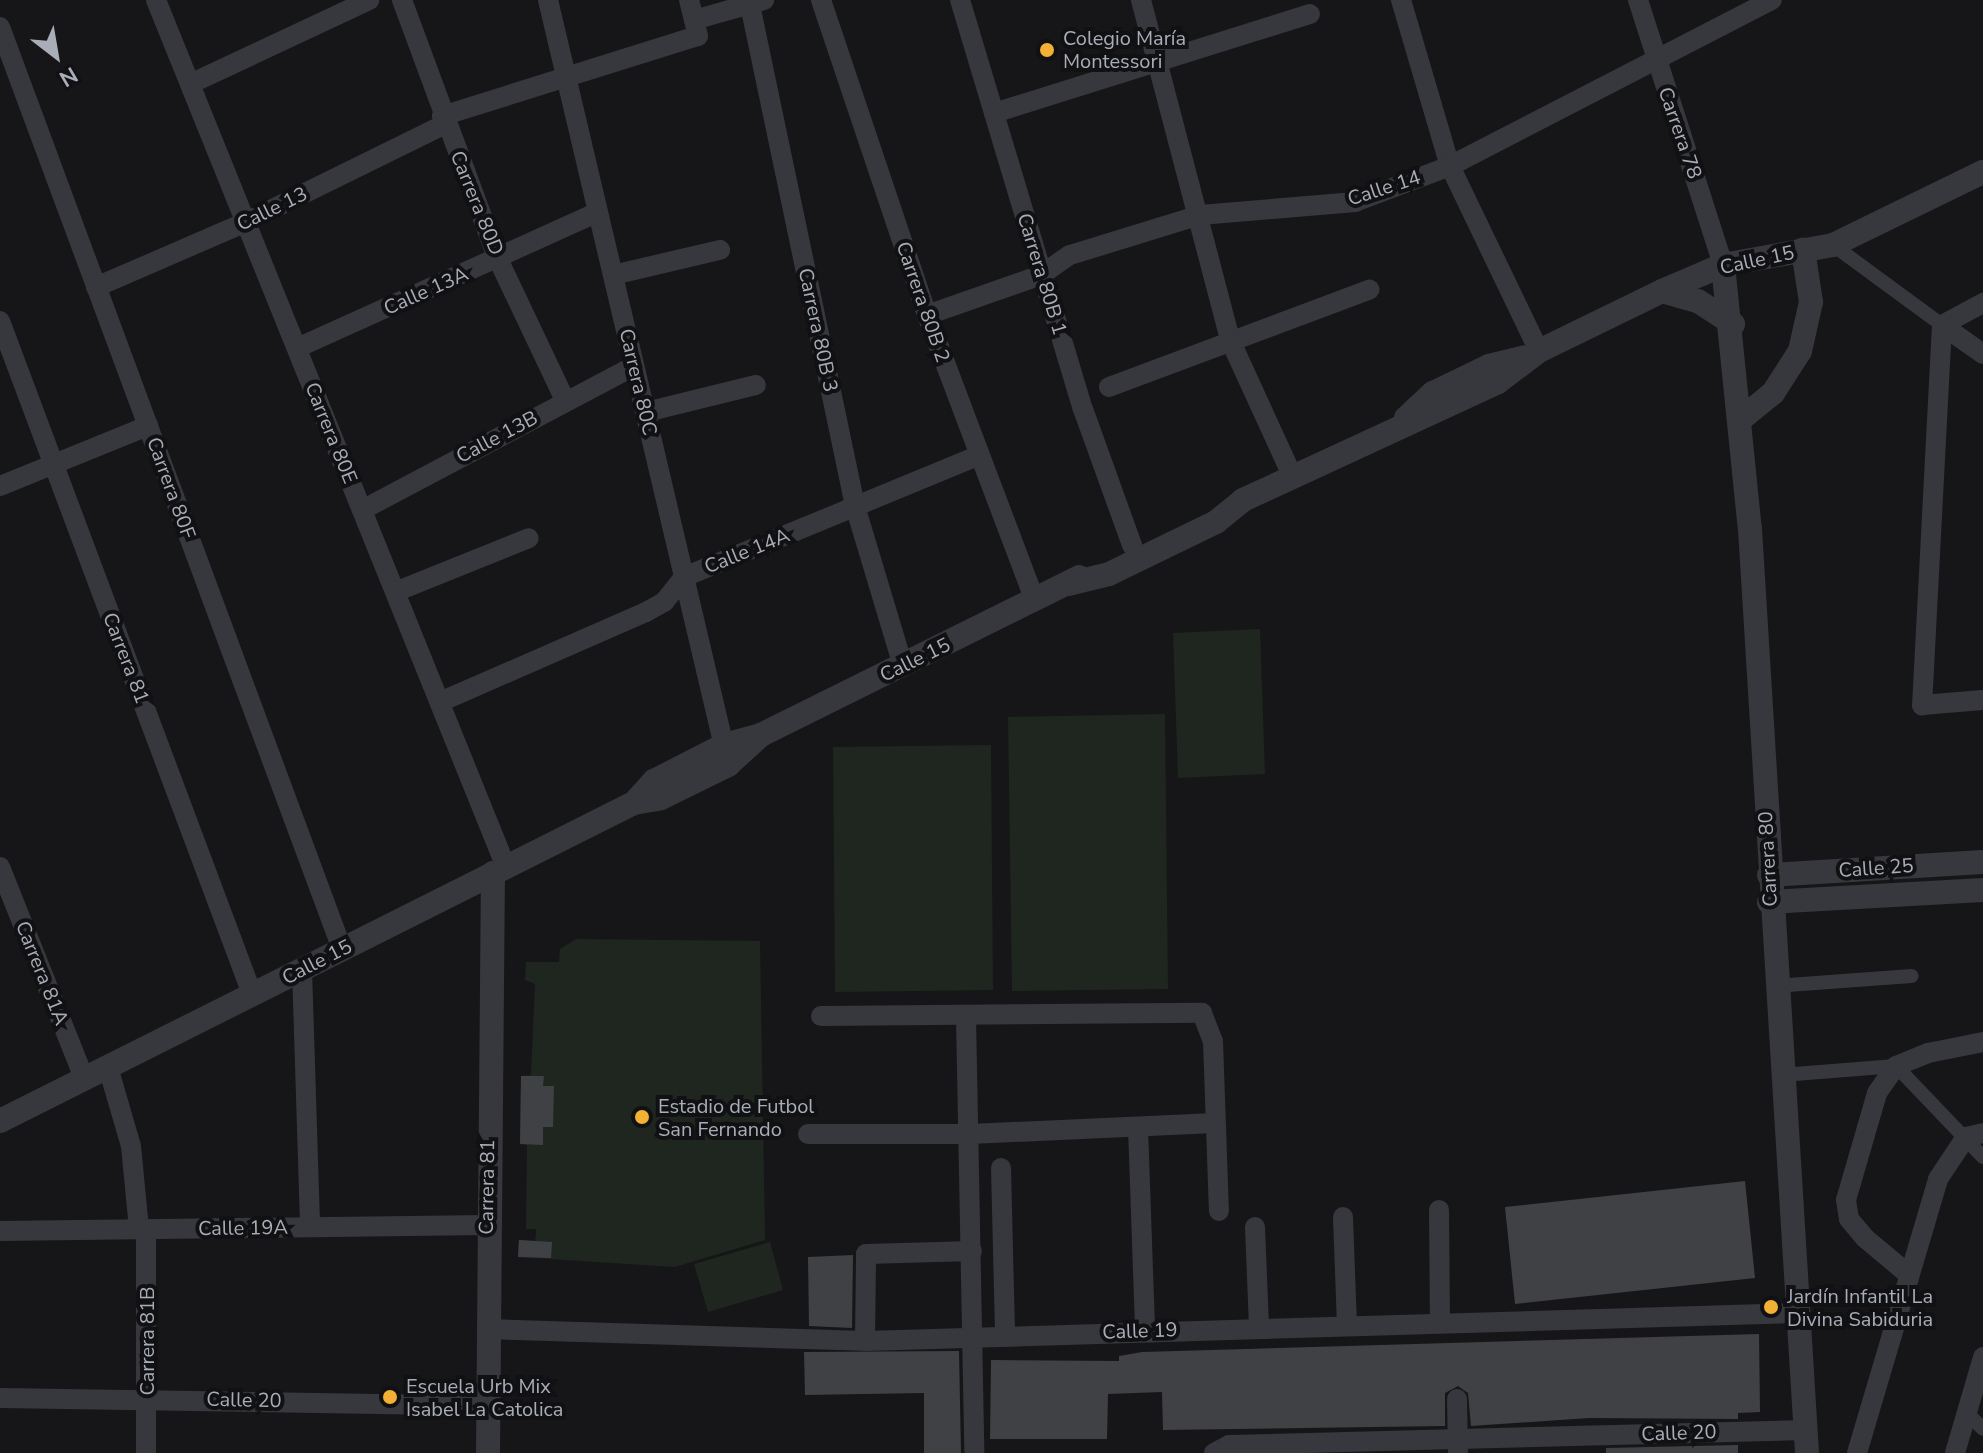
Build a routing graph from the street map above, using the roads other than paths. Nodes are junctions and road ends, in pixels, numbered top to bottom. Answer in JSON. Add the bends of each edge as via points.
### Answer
{"nodes":[{"id":1,"x":156,"y":0,"type":"edge"},
{"id":2,"x":369,"y":0,"type":"edge"},
{"id":3,"x":402,"y":0,"type":"edge"},
{"id":4,"x":548,"y":0,"type":"edge"},
{"id":5,"x":821,"y":0,"type":"edge"},
{"id":6,"x":960,"y":0,"type":"edge"},
{"id":7,"x":1141,"y":0,"type":"edge"},
{"id":8,"x":1401,"y":0,"type":"edge"},
{"id":9,"x":1638,"y":0,"type":"edge"},
{"id":10,"x":1772,"y":0,"type":"edge"},
{"id":11,"x":757,"y":3,"type":"edge"},
{"id":12,"x":1310,"y":14,"type":"dead end"},
{"id":13,"x":694,"y":19,"type":"edge"},
{"id":14,"x":0,"y":27,"type":"edge"},
{"id":15,"x":1655,"y":60,"type":"junction"},
{"id":16,"x":1158,"y":62,"type":"junction"},
{"id":17,"x":567,"y":79,"type":"junction"},
{"id":18,"x":190,"y":84,"type":"junction"},
{"id":19,"x":994,"y":113,"type":"junction"},
{"id":20,"x":444,"y":120,"type":"junction"},
{"id":21,"x":1450,"y":166,"type":"junction"},
{"id":22,"x":1983,"y":172,"type":"edge"},
{"id":23,"x":598,"y":212,"type":"junction"},
{"id":24,"x":1200,"y":215,"type":"junction"},
{"id":25,"x":246,"y":222,"type":"junction"},
{"id":26,"x":1833,"y":245,"type":"junction"},
{"id":27,"x":720,"y":250,"type":"dead end"},
{"id":28,"x":1803,"y":250,"type":"junction"},
{"id":29,"x":498,"y":259,"type":"junction"},
{"id":30,"x":1723,"y":265,"type":"junction"},
{"id":31,"x":613,"y":275,"type":"junction"},
{"id":32,"x":1041,"y":275,"type":"junction"},
{"id":33,"x":96,"y":287,"type":"junction"},
{"id":34,"x":1369,"y":290,"type":"dead end"},
{"id":35,"x":1662,"y":291,"type":"junction"},
{"id":36,"x":1983,"y":303,"type":"edge"},
{"id":37,"x":927,"y":315,"type":"junction"},
{"id":38,"x":0,"y":321,"type":"edge"},
{"id":39,"x":1733,"y":324,"type":"junction"},
{"id":40,"x":1942,"y":325,"type":"junction"},
{"id":41,"x":1231,"y":342,"type":"junction"},
{"id":42,"x":297,"y":348,"type":"junction"},
{"id":43,"x":1537,"y":353,"type":"junction"},
{"id":44,"x":1983,"y":354,"type":"edge"},
{"id":45,"x":634,"y":366,"type":"junction"},
{"id":46,"x":756,"y":385,"type":"dead end"},
{"id":47,"x":1109,"y":387,"type":"dead end"},
{"id":48,"x":565,"y":400,"type":"junction"},
{"id":49,"x":646,"y":412,"type":"junction"},
{"id":50,"x":1741,"y":419,"type":"junction"},
{"id":51,"x":148,"y":426,"type":"junction"},
{"id":52,"x":978,"y":456,"type":"junction"},
{"id":53,"x":53,"y":464,"type":"junction"},
{"id":54,"x":1292,"y":475,"type":"junction"},
{"id":55,"x":0,"y":486,"type":"edge"},
{"id":56,"x":1243,"y":500,"type":"junction"},
{"id":57,"x":855,"y":506,"type":"junction"},
{"id":58,"x":362,"y":510,"type":"junction"},
{"id":59,"x":529,"y":538,"type":"dead end"},
{"id":60,"x":1132,"y":545,"type":"junction"},
{"id":61,"x":684,"y":577,"type":"junction"},
{"id":62,"x":1068,"y":584,"type":"junction"},
{"id":63,"x":395,"y":592,"type":"junction"},
{"id":64,"x":1035,"y":601,"type":"junction"},
{"id":65,"x":903,"y":666,"type":"junction"},
{"id":66,"x":1983,"y":700,"type":"edge"},
{"id":67,"x":440,"y":702,"type":"junction"},
{"id":68,"x":726,"y":755,"type":"junction"},
{"id":69,"x":1983,"y":862,"type":"edge"},
{"id":70,"x":0,"y":867,"type":"edge"},
{"id":71,"x":500,"y":870,"type":"junction"},
{"id":72,"x":1769,"y":875,"type":"junction"},
{"id":73,"x":1983,"y":890,"type":"edge"},
{"id":74,"x":1769,"y":902,"type":"junction"},
{"id":75,"x":342,"y":949,"type":"junction"},
{"id":76,"x":302,"y":969,"type":"junction"},
{"id":77,"x":1912,"y":976,"type":"dead end"},
{"id":78,"x":1776,"y":986,"type":"junction"},
{"id":79,"x":252,"y":994,"type":"junction"},
{"id":80,"x":821,"y":1016,"type":"dead end"},
{"id":81,"x":966,"y":1017,"type":"junction"},
{"id":82,"x":1983,"y":1042,"type":"edge"},
{"id":83,"x":1896,"y":1066,"type":"junction"},
{"id":84,"x":108,"y":1067,"type":"junction"},
{"id":85,"x":1782,"y":1075,"type":"junction"},
{"id":86,"x":84,"y":1078,"type":"junction"},
{"id":87,"x":0,"y":1121,"type":"edge"},
{"id":88,"x":1215,"y":1123,"type":"junction"},
{"id":89,"x":1138,"y":1127,"type":"junction"},
{"id":90,"x":808,"y":1134,"type":"dead end"},
{"id":91,"x":970,"y":1134,"type":"junction"},
{"id":92,"x":1975,"y":1135,"type":"edge"},
{"id":93,"x":1983,"y":1157,"type":"edge"},
{"id":94,"x":1001,"y":1168,"type":"dead end"},
{"id":95,"x":1439,"y":1210,"type":"dead end"},
{"id":96,"x":1219,"y":1211,"type":"dead end"},
{"id":97,"x":1343,"y":1217,"type":"dead end"},
{"id":98,"x":486,"y":1225,"type":"junction"},
{"id":99,"x":310,"y":1227,"type":"junction"},
{"id":100,"x":1255,"y":1227,"type":"dead end"},
{"id":101,"x":142,"y":1229,"type":"junction"},
{"id":102,"x":0,"y":1231,"type":"edge"},
{"id":103,"x":972,"y":1251,"type":"junction"},
{"id":104,"x":1908,"y":1274,"type":"junction"},
{"id":105,"x":1795,"y":1313,"type":"junction"},
{"id":106,"x":1440,"y":1323,"type":"junction"},
{"id":107,"x":1347,"y":1325,"type":"junction"},
{"id":108,"x":1259,"y":1327,"type":"junction"},
{"id":109,"x":487,"y":1329,"type":"junction"},
{"id":110,"x":1145,"y":1330,"type":"junction"},
{"id":111,"x":1005,"y":1337,"type":"junction"},
{"id":112,"x":973,"y":1338,"type":"junction"},
{"id":113,"x":865,"y":1341,"type":"junction"},
{"id":114,"x":1983,"y":1357,"type":"edge"},
{"id":115,"x":0,"y":1398,"type":"edge"},
{"id":116,"x":147,"y":1398,"type":"junction"},
{"id":117,"x":1457,"y":1399,"type":"dead end"},
{"id":118,"x":488,"y":1406,"type":"junction"},
{"id":119,"x":1975,"y":1412,"type":"edge"},
{"id":120,"x":1983,"y":1429,"type":"edge"},
{"id":121,"x":1806,"y":1442,"type":"edge"},
{"id":122,"x":1458,"y":1446,"type":"edge"},
{"id":123,"x":1215,"y":1451,"type":"edge"},
{"id":124,"x":146,"y":1453,"type":"edge"},
{"id":125,"x":488,"y":1453,"type":"edge"},
{"id":126,"x":974,"y":1453,"type":"edge"},
{"id":127,"x":1857,"y":1453,"type":"edge"},
{"id":128,"x":1955,"y":1453,"type":"edge"}],
"edges":[{"from":1,"to":18,"type":"street","name":"Carrera 80E"},
{"from":2,"to":18,"type":"street"},
{"from":3,"to":20,"type":"street","name":"Carrera 80D"},
{"from":4,"to":17,"type":"street","name":"Carrera 80C"},
{"from":5,"to":37,"type":"street","name":"Carrera 80B 2"},
{"from":6,"to":19,"type":"street","name":"Carrera 80B 1"},
{"from":7,"to":16,"type":"street"},
{"from":8,"to":21,"type":"street"},
{"from":9,"to":15,"type":"street","name":"Carrera 78"},
{"from":10,"to":15,"type":"street","name":"Calle 14"},
{"from":11,"to":13,"type":"street","name":"Calle 13"},
{"from":11,"to":57,"type":"street","name":"Carrera 80B 3"},
{"from":12,"to":16,"type":"street"},
{"from":13,"to":17,"type":"street","name":"Calle 13"},
{"from":14,"to":33,"type":"street","name":"Carrera 80F"},
{"from":15,"to":21,"type":"street","name":"Calle 14"},
{"from":15,"to":30,"type":"street","name":"Carrera 78"},
{"from":16,"to":19,"type":"street"},
{"from":16,"to":24,"type":"street"},
{"from":17,"to":20,"type":"street","name":"Calle 13"},
{"from":17,"to":23,"type":"street","name":"Carrera 80C"},
{"from":18,"to":25,"type":"street","name":"Carrera 80E"},
{"from":19,"to":32,"type":"street","name":"Carrera 80B 1"},
{"from":20,"to":25,"type":"street","name":"Calle 13"},
{"from":20,"to":29,"type":"street","name":"Carrera 80D"},
{"from":21,"to":24,"type":"street","name":"Calle 14","via":[[1355,202]]},
{"from":21,"to":43,"type":"street"},
{"from":22,"to":26,"type":"street","name":"Calle 15"},
{"from":23,"to":29,"type":"street","name":"Calle 13A"},
{"from":23,"to":31,"type":"street","name":"Carrera 80C"},
{"from":24,"to":32,"type":"street","name":"Calle 14","via":[[1070,255]]},
{"from":24,"to":41,"type":"street"},
{"from":25,"to":33,"type":"street","name":"Calle 13"},
{"from":25,"to":42,"type":"street","name":"Carrera 80E"},
{"from":26,"to":28,"type":"street","name":"Calle 15"},
{"from":26,"to":40,"type":"street"},
{"from":27,"to":31,"type":"street"},
{"from":28,"to":30,"type":"street","name":"Calle 15"},
{"from":28,"to":50,"type":"street","via":[[1811,302],[1800,351],[1773,393]]},
{"from":29,"to":42,"type":"street","name":"Calle 13A"},
{"from":29,"to":48,"type":"street","name":"Carrera 80D"},
{"from":30,"to":35,"type":"street","name":"Calle 15"},
{"from":30,"to":39,"type":"street","name":"Carrera 80"},
{"from":31,"to":45,"type":"street","name":"Carrera 80C"},
{"from":32,"to":37,"type":"street","name":"Calle 14"},
{"from":32,"to":60,"type":"street","name":"Carrera 80B 1"},
{"from":33,"to":51,"type":"street","name":"Carrera 80F"},
{"from":34,"to":41,"type":"street"},
{"from":35,"to":39,"type":"street","via":[[1698,301]]},
{"from":35,"to":43,"type":"street","name":"Calle 15"},
{"from":36,"to":40,"type":"street"},
{"from":37,"to":52,"type":"street","name":"Carrera 80B 2"},
{"from":38,"to":53,"type":"street","name":"Carrera 81"},
{"from":39,"to":50,"type":"street","name":"Carrera 80"},
{"from":40,"to":44,"type":"street"},
{"from":40,"to":66,"type":"street","via":[[1922,705]]},
{"from":41,"to":47,"type":"street"},
{"from":41,"to":54,"type":"street"},
{"from":42,"to":58,"type":"street","name":"Carrera 80E"},
{"from":43,"to":54,"type":"street","name":"Calle 15","via":[[1489,366],[1433,393],[1402,423]]},
{"from":45,"to":48,"type":"street","name":"Calle 13B"},
{"from":45,"to":49,"type":"street","name":"Carrera 80C"},
{"from":46,"to":49,"type":"street"},
{"from":48,"to":58,"type":"street","name":"Calle 13B"},
{"from":49,"to":61,"type":"street","name":"Carrera 80C"},
{"from":50,"to":72,"type":"street","name":"Carrera 80"},
{"from":51,"to":53,"type":"street"},
{"from":51,"to":75,"type":"street","name":"Carrera 80F"},
{"from":52,"to":57,"type":"street","name":"Calle 14A"},
{"from":52,"to":64,"type":"street","name":"Carrera 80B 2"},
{"from":53,"to":55,"type":"street"},
{"from":53,"to":79,"type":"street","name":"Carrera 81"},
{"from":54,"to":56,"type":"street","name":"Calle 15"},
{"from":56,"to":60,"type":"street","name":"Calle 15","via":[[1209,507]]},
{"from":56,"to":62,"type":"street","name":"Calle 15","via":[[1216,522],[1109,574]]},
{"from":57,"to":61,"type":"street","name":"Calle 14A"},
{"from":57,"to":65,"type":"street","name":"Carrera 80B 3"},
{"from":58,"to":63,"type":"street","name":"Carrera 80E"},
{"from":59,"to":63,"type":"street"},
{"from":60,"to":62,"type":"street","name":"Calle 15"},
{"from":61,"to":67,"type":"street","name":"Calle 14A","via":[[664,602],[646,612]]},
{"from":61,"to":68,"type":"street","name":"Carrera 80C"},
{"from":62,"to":64,"type":"street","name":"Calle 15"},
{"from":63,"to":67,"type":"street","name":"Carrera 80E"},
{"from":64,"to":65,"type":"street","name":"Calle 15"},
{"from":65,"to":68,"type":"street","name":"Calle 15"},
{"from":67,"to":71,"type":"street","name":"Carrera 80E"},
{"from":68,"to":71,"type":"street","name":"Calle 15","via":[[654,781],[634,803]]},
{"from":69,"to":72,"type":"street","name":"Calle 25"},
{"from":70,"to":86,"type":"street","name":"Carrera 81A"},
{"from":71,"to":75,"type":"street","name":"Calle 15"},
{"from":71,"to":98,"type":"street","name":"Carrera 81"},
{"from":72,"to":74,"type":"street","name":"Carrera 80"},
{"from":73,"to":74,"type":"street","name":"Calle 25"},
{"from":74,"to":78,"type":"street","name":"Carrera 80"},
{"from":75,"to":76,"type":"street","name":"Calle 15"},
{"from":76,"to":79,"type":"street","name":"Calle 15"},
{"from":76,"to":99,"type":"street"},
{"from":77,"to":78,"type":"street"},
{"from":78,"to":85,"type":"street","name":"Carrera 80"},
{"from":79,"to":84,"type":"street","name":"Calle 15"},
{"from":80,"to":81,"type":"street"},
{"from":81,"to":88,"type":"street","via":[[1202,1013],[1213,1041]]},
{"from":81,"to":91,"type":"street"},
{"from":82,"to":83,"type":"street","via":[[1928,1053]]},
{"from":83,"to":85,"type":"street"},
{"from":83,"to":92,"type":"street"},
{"from":83,"to":104,"type":"street","via":[[1877,1093],[1846,1200],[1849,1219]]},
{"from":84,"to":86,"type":"street","name":"Calle 15"},
{"from":84,"to":101,"type":"street","name":"Carrera 81B","via":[[131,1146]]},
{"from":85,"to":105,"type":"street","name":"Carrera 80"},
{"from":86,"to":87,"type":"street","name":"Calle 15"},
{"from":88,"to":89,"type":"street"},
{"from":88,"to":96,"type":"street"},
{"from":89,"to":91,"type":"street"},
{"from":89,"to":110,"type":"street"},
{"from":90,"to":91,"type":"street"},
{"from":91,"to":103,"type":"street"},
{"from":92,"to":93,"type":"street"},
{"from":92,"to":104,"type":"street","via":[[1938,1179]]},
{"from":94,"to":111,"type":"street"},
{"from":95,"to":106,"type":"street"},
{"from":97,"to":107,"type":"street"},
{"from":98,"to":99,"type":"street","name":"Calle 19A"},
{"from":98,"to":109,"type":"street","name":"Carrera 81"},
{"from":99,"to":101,"type":"street","name":"Calle 19A"},
{"from":100,"to":108,"type":"street"},
{"from":101,"to":102,"type":"street","name":"Calle 19A"},
{"from":101,"to":116,"type":"street","name":"Carrera 81B"},
{"from":103,"to":112,"type":"street"},
{"from":103,"to":113,"type":"street","via":[[866,1254]]},
{"from":104,"to":127,"type":"street"},
{"from":105,"to":106,"type":"street","name":"Calle 19"},
{"from":105,"to":121,"type":"street","name":"Carrera 80"},
{"from":106,"to":107,"type":"street","name":"Calle 19"},
{"from":107,"to":108,"type":"street","name":"Calle 19"},
{"from":108,"to":110,"type":"street","name":"Calle 19"},
{"from":109,"to":113,"type":"street","name":"Calle 19"},
{"from":109,"to":118,"type":"street","name":"Carrera 81"},
{"from":110,"to":111,"type":"street","name":"Calle 19"},
{"from":111,"to":112,"type":"street","name":"Calle 19"},
{"from":112,"to":113,"type":"street","name":"Calle 19"},
{"from":112,"to":126,"type":"street"},
{"from":114,"to":119,"type":"street"},
{"from":115,"to":116,"type":"street","name":"Calle 20"},
{"from":116,"to":118,"type":"street","name":"Calle 20"},
{"from":116,"to":124,"type":"street","name":"Carrera 81B"},
{"from":117,"to":122,"type":"street"},
{"from":118,"to":125,"type":"street","name":"Carrera 81"},
{"from":119,"to":120,"type":"street"},
{"from":119,"to":128,"type":"street"},
{"from":121,"to":122,"type":"street","name":"Calle 20"},
{"from":122,"to":123,"type":"street","name":"Calle 20"}]}
